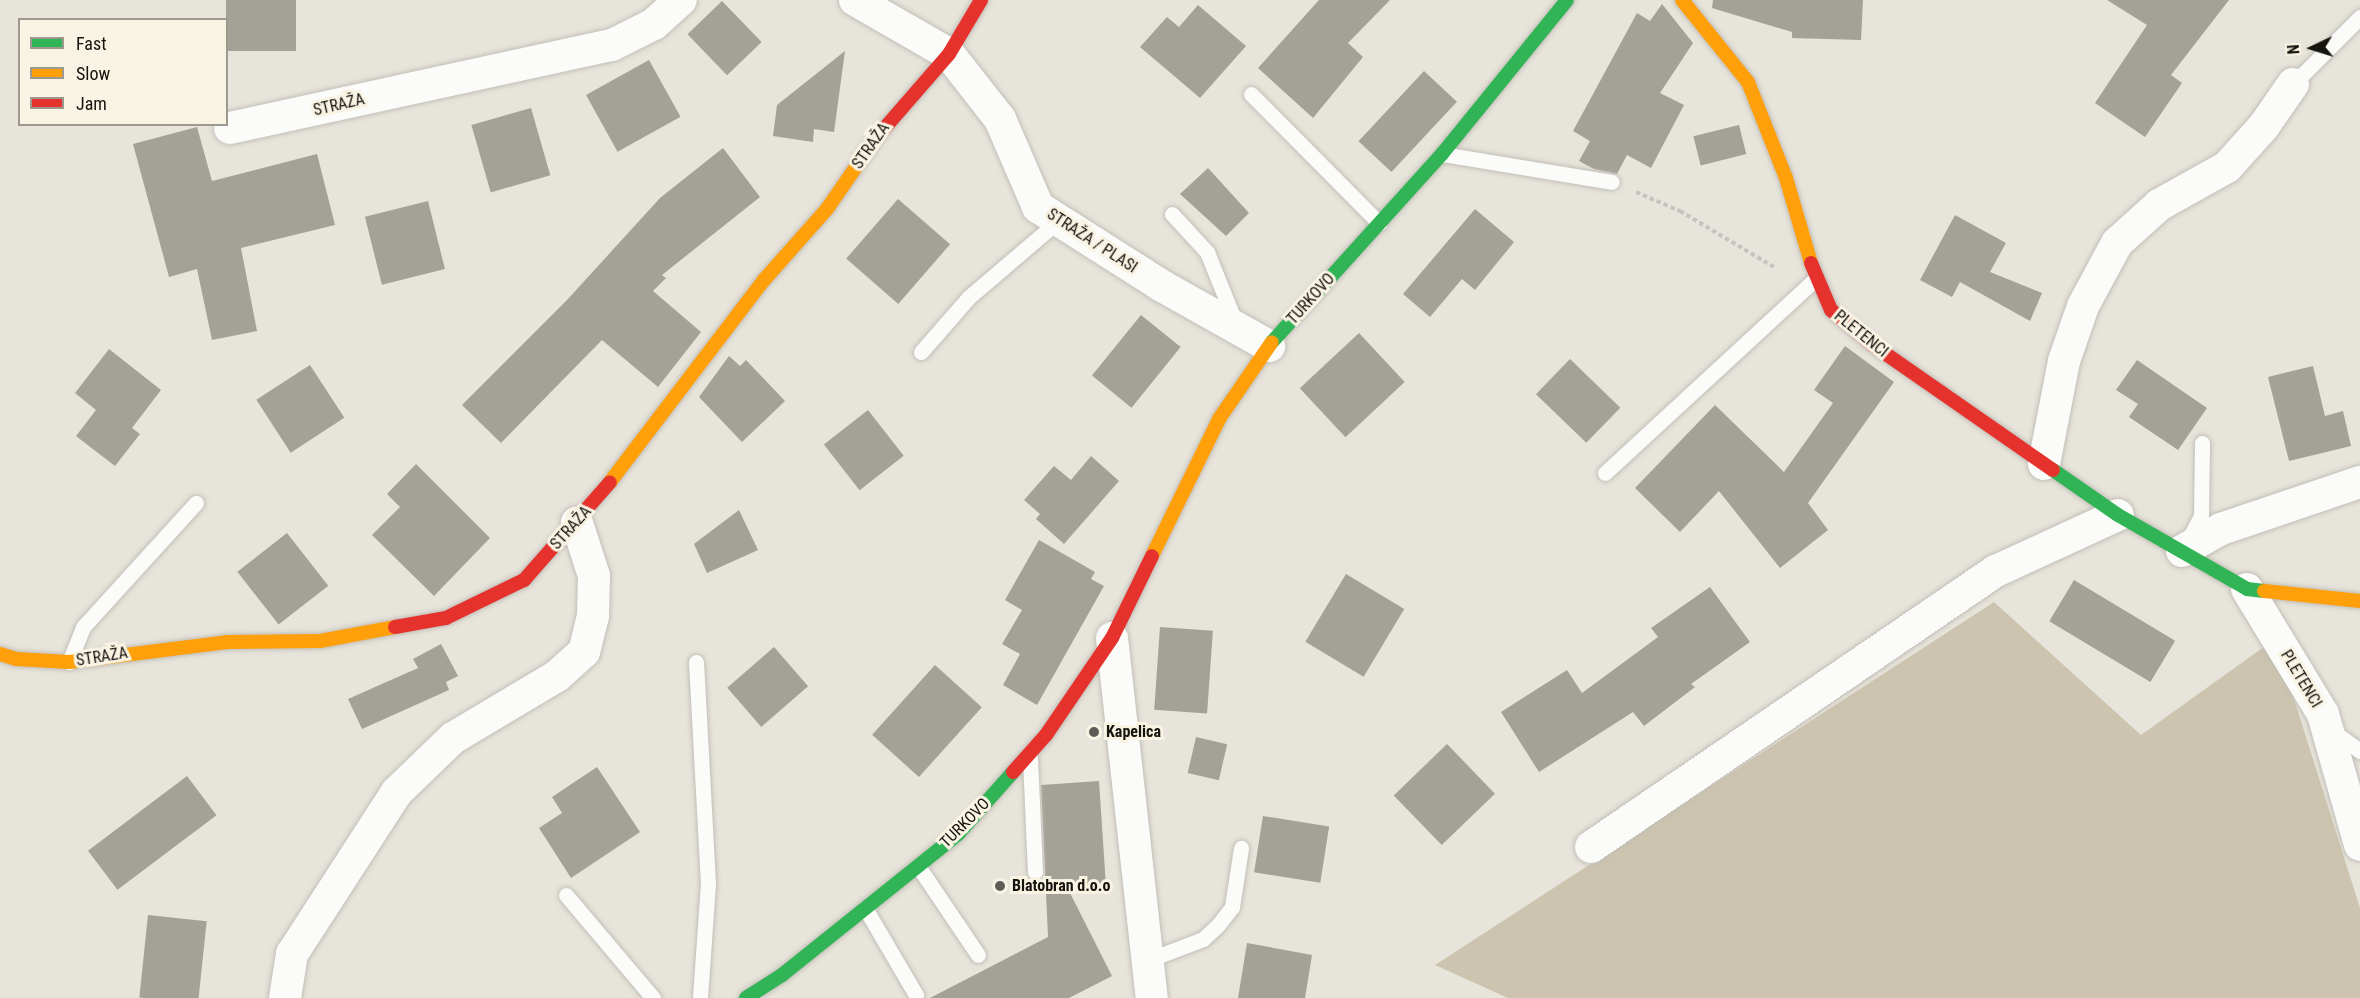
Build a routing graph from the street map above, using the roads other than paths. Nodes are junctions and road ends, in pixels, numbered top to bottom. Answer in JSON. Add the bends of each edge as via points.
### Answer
{"nodes":[{"id":1,"x":681,"y":0,"type":"edge"},
{"id":2,"x":855,"y":0,"type":"edge"},
{"id":3,"x":981,"y":0,"type":"edge"},
{"id":4,"x":1567,"y":0,"type":"edge"},
{"id":5,"x":1682,"y":0,"type":"edge"},
{"id":6,"x":2360,"y":17,"type":"edge"},
{"id":7,"x":949,"y":54,"type":"junction"},
{"id":8,"x":2294,"y":84,"type":"joint"},
{"id":9,"x":1251,"y":94,"type":"dead end"},
{"id":10,"x":231,"y":128,"type":"dead end"},
{"id":11,"x":1442,"y":154,"type":"junction"},
{"id":12,"x":1612,"y":182,"type":"road end"},
{"id":13,"x":1173,"y":214,"type":"dead end"},
{"id":14,"x":1059,"y":220,"type":"junction"},
{"id":15,"x":1379,"y":223,"type":"junction"},
{"id":16,"x":1815,"y":279,"type":"junction"},
{"id":17,"x":1238,"y":329,"type":"junction"},
{"id":18,"x":1269,"y":346,"type":"junction"},
{"id":19,"x":921,"y":352,"type":"dead end"},
{"id":20,"x":2202,"y":443,"type":"dead end"},
{"id":21,"x":2044,"y":464,"type":"junction"},
{"id":22,"x":1605,"y":473,"type":"dead end"},
{"id":23,"x":2360,"y":482,"type":"edge"},
{"id":24,"x":196,"y":503,"type":"dead end"},
{"id":25,"x":2118,"y":515,"type":"junction"},
{"id":26,"x":577,"y":523,"type":"junction"},
{"id":27,"x":2182,"y":551,"type":"junction"},
{"id":28,"x":2247,"y":589,"type":"junction"},
{"id":29,"x":2360,"y":601,"type":"edge"},
{"id":30,"x":1112,"y":638,"type":"junction"},
{"id":31,"x":0,"y":654,"type":"edge"},
{"id":32,"x":69,"y":662,"type":"junction"},
{"id":33,"x":696,"y":662,"type":"dead end"},
{"id":34,"x":2326,"y":726,"type":"junction"},
{"id":35,"x":2360,"y":751,"type":"edge"},
{"id":36,"x":1029,"y":754,"type":"junction"},
{"id":37,"x":2360,"y":844,"type":"edge"},
{"id":38,"x":1591,"y":847,"type":"dead end"},
{"id":39,"x":1241,"y":848,"type":"dead end"},
{"id":40,"x":918,"y":866,"type":"junction"},
{"id":41,"x":1035,"y":872,"type":"dead end"},
{"id":42,"x":566,"y":895,"type":"dead end"},
{"id":43,"x":866,"y":908,"type":"junction"},
{"id":44,"x":978,"y":955,"type":"dead end"},
{"id":45,"x":1148,"y":960,"type":"junction"},
{"id":46,"x":916,"y":995,"type":"dead end"},
{"id":47,"x":285,"y":998,"type":"edge"},
{"id":48,"x":653,"y":998,"type":"edge"},
{"id":49,"x":700,"y":998,"type":"edge"},
{"id":50,"x":746,"y":998,"type":"edge"},
{"id":51,"x":1152,"y":998,"type":"edge"}],
"edges":[{"from":1,"to":10,"type":"street","name":"STRAŽA","via":[[654,24],[612,45]]},
{"from":2,"to":7,"type":"street","name":"STRAŽA / PLASI"},
{"from":3,"to":7,"type":"street","name":"STRAŽA"},
{"from":4,"to":11,"type":"street","name":"TURKOVO"},
{"from":5,"to":16,"type":"street","name":"PLETENCI","via":[[1748,82],[1786,178]]},
{"from":6,"to":8,"type":"lane"},
{"from":7,"to":14,"type":"street","name":"STRAŽA / PLASI","via":[[1000,119],[1038,207]]},
{"from":7,"to":26,"type":"street","name":"STRAŽA","via":[[884,126],[827,209],[764,280]]},
{"from":8,"to":21,"type":"street","via":[[2264,126],[2227,167],[2159,205],[2117,243],[2083,306],[2064,361]]},
{"from":9,"to":15,"type":"lane"},
{"from":11,"to":12,"type":"lane"},
{"from":11,"to":15,"type":"street","name":"TURKOVO"},
{"from":13,"to":17,"type":"lane","via":[[1207,252]]},
{"from":14,"to":17,"type":"street","name":"STRAŽA / PLASI"},
{"from":14,"to":19,"type":"lane","via":[[969,297]]},
{"from":15,"to":18,"type":"street","name":"TURKOVO"},
{"from":16,"to":21,"type":"street","name":"PLETENCI","via":[[1831,310],[1873,345]]},
{"from":16,"to":22,"type":"lane"},
{"from":17,"to":18,"type":"street","name":"STRAŽA / PLASI"},
{"from":18,"to":30,"type":"street","name":"TURKOVO","via":[[1220,419]]},
{"from":20,"to":27,"type":"lane","via":[[2201,516]]},
{"from":21,"to":25,"type":"street","name":"PLETENCI"},
{"from":23,"to":27,"type":"street","via":[[2221,529]]},
{"from":24,"to":32,"type":"lane","via":[[83,627]]},
{"from":25,"to":27,"type":"street","name":"PLETENCI"},
{"from":25,"to":38,"type":"street","via":[[1996,571]]},
{"from":26,"to":32,"type":"street","name":"STRAŽA","via":[[524,580],[446,618],[320,641],[228,642]]},
{"from":26,"to":47,"type":"street","via":[[594,576],[592,616],[584,652],[556,676],[453,738],[397,792],[292,954]]},
{"from":27,"to":28,"type":"street","name":"PLETENCI"},
{"from":28,"to":29,"type":"street","name":"PLETENCI"},
{"from":28,"to":34,"type":"street","name":"PLETENCI","via":[[2323,714]]},
{"from":30,"to":36,"type":"street","name":"TURKOVO"},
{"from":30,"to":45,"type":"street","via":[[1126,732]]},
{"from":31,"to":32,"type":"street","name":"STRAŽA","via":[[16,659]]},
{"from":33,"to":49,"type":"lane","via":[[708,883]]},
{"from":34,"to":35,"type":"lane"},
{"from":34,"to":37,"type":"street","name":"PLETENCI"},
{"from":36,"to":40,"type":"street","name":"TURKOVO","via":[[958,834]]},
{"from":36,"to":41,"type":"lane"},
{"from":39,"to":45,"type":"lane","via":[[1232,907],[1218,925],[1203,939]]},
{"from":40,"to":43,"type":"street","name":"TURKOVO"},
{"from":40,"to":44,"type":"lane"},
{"from":42,"to":48,"type":"lane"},
{"from":43,"to":46,"type":"lane"},
{"from":43,"to":50,"type":"street","name":"TURKOVO","via":[[782,975]]},
{"from":45,"to":51,"type":"street"}]}
